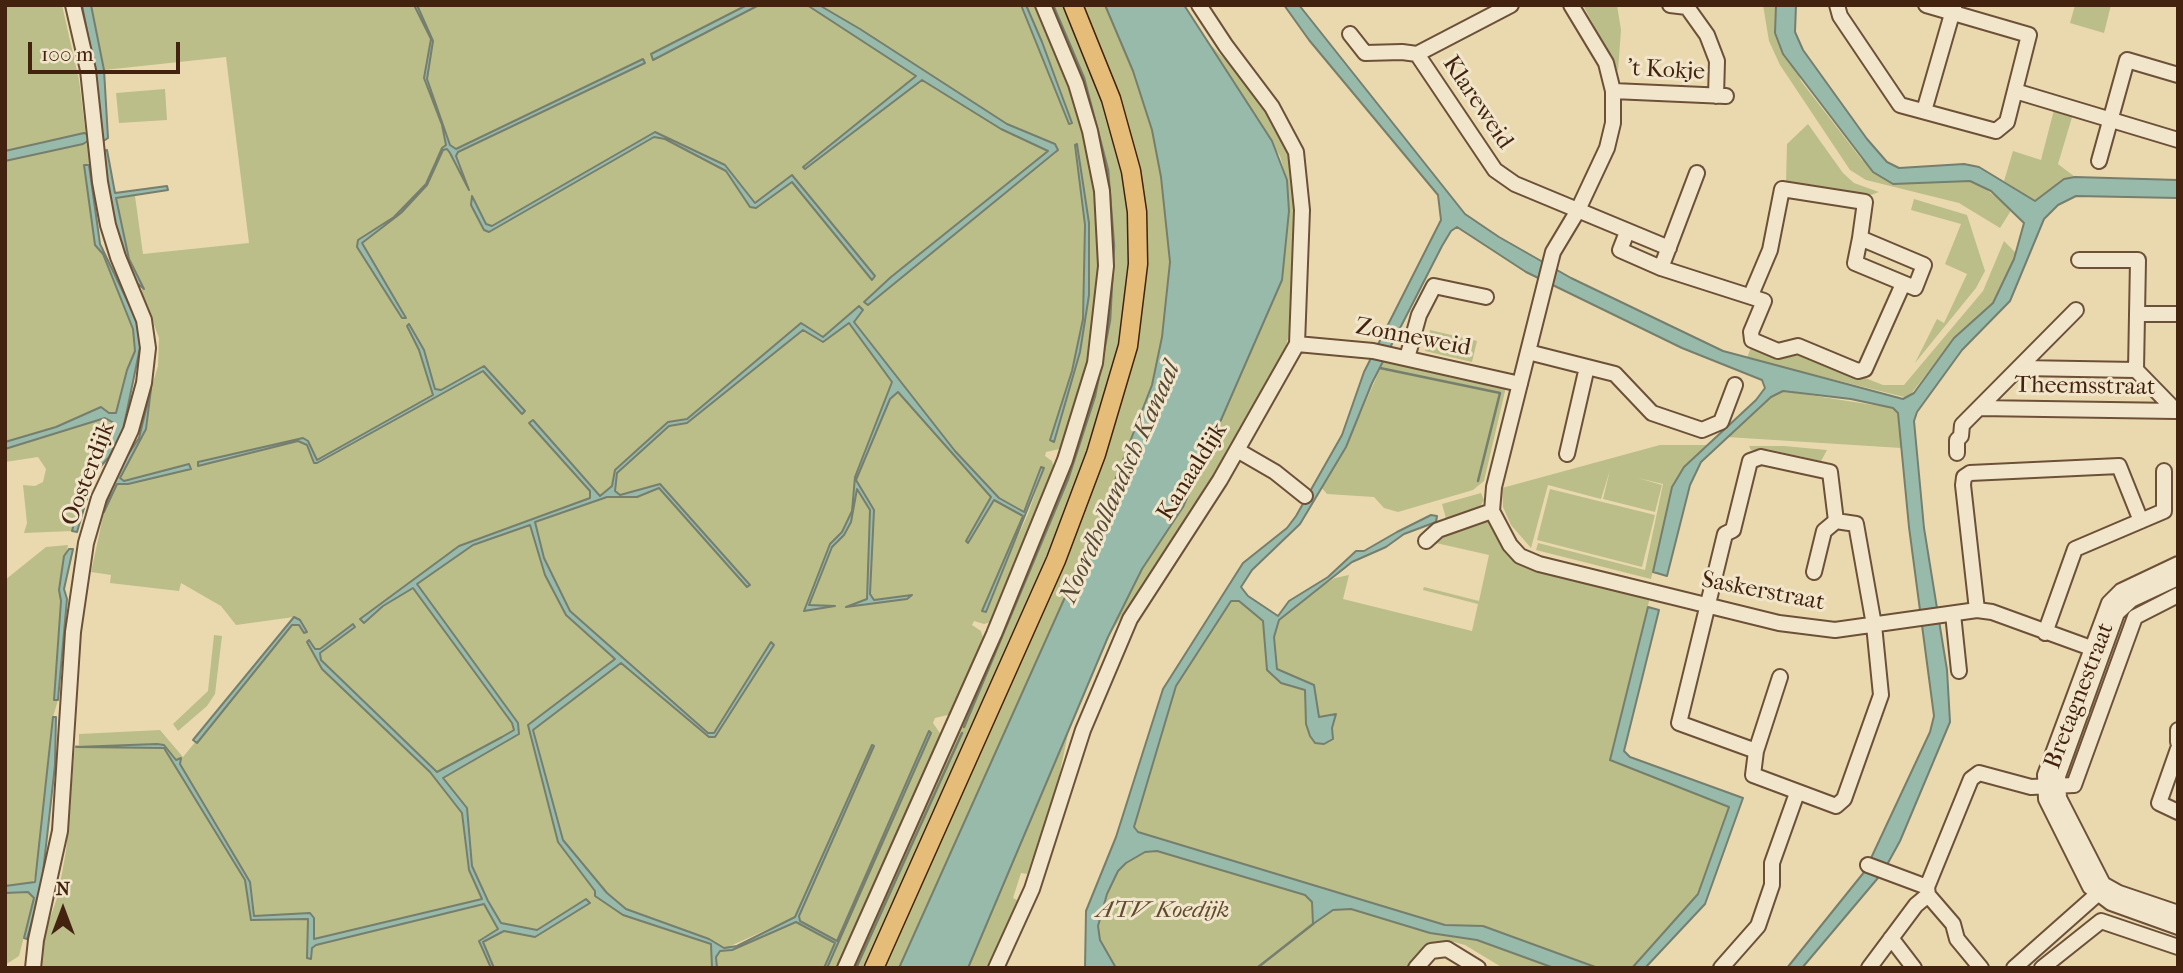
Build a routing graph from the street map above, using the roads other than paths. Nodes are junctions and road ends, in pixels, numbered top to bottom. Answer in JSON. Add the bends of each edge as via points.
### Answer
{"nodes":[{"id":1,"x":74,"y":5,"type":"edge"},
{"id":2,"x":1043,"y":5,"type":"edge"},
{"id":3,"x":1073,"y":5,"type":"edge"},
{"id":4,"x":1199,"y":5,"type":"edge"},
{"id":5,"x":1511,"y":5,"type":"edge"},
{"id":6,"x":1571,"y":5,"type":"edge"},
{"id":7,"x":1670,"y":5,"type":"edge"},
{"id":8,"x":1837,"y":5,"type":"edge"},
{"id":9,"x":1926,"y":5,"type":"edge"},
{"id":10,"x":1953,"y":9,"type":"edge"},
{"id":11,"x":1350,"y":34,"type":"dead end"},
{"id":12,"x":1416,"y":54,"type":"junction"},
{"id":13,"x":2178,"y":75,"type":"edge"},
{"id":14,"x":1613,"y":91,"type":"junction"},
{"id":15,"x":2015,"y":91,"type":"junction"},
{"id":16,"x":1924,"y":111,"type":"junction"},
{"id":17,"x":2111,"y":120,"type":"junction"},
{"id":18,"x":2178,"y":140,"type":"edge"},
{"id":19,"x":2099,"y":161,"type":"dead end"},
{"id":20,"x":1697,"y":173,"type":"dead end"},
{"id":21,"x":1577,"y":212,"type":"junction"},
{"id":22,"x":1627,"y":232,"type":"junction"},
{"id":23,"x":1860,"y":238,"type":"junction"},
{"id":24,"x":1669,"y":248,"type":"junction"},
{"id":25,"x":2080,"y":260,"type":"dead end"},
{"id":26,"x":1661,"y":268,"type":"junction"},
{"id":27,"x":1903,"y":284,"type":"junction"},
{"id":28,"x":1751,"y":295,"type":"junction"},
{"id":29,"x":1486,"y":297,"type":"dead end"},
{"id":30,"x":2077,"y":310,"type":"dead end"},
{"id":31,"x":2137,"y":314,"type":"junction"},
{"id":32,"x":2178,"y":314,"type":"edge"},
{"id":33,"x":1297,"y":344,"type":"junction"},
{"id":34,"x":1528,"y":352,"type":"junction"},
{"id":35,"x":1407,"y":358,"type":"junction"},
{"id":36,"x":1587,"y":367,"type":"junction"},
{"id":37,"x":2021,"y":368,"type":"junction"},
{"id":38,"x":2136,"y":370,"type":"junction"},
{"id":39,"x":1520,"y":384,"type":"junction"},
{"id":40,"x":1735,"y":385,"type":"dead end"},
{"id":41,"x":1979,"y":408,"type":"junction"},
{"id":42,"x":1237,"y":450,"type":"junction"},
{"id":43,"x":1957,"y":453,"type":"dead end"},
{"id":44,"x":1567,"y":454,"type":"dead end"},
{"id":45,"x":2164,"y":471,"type":"dead end"},
{"id":46,"x":1305,"y":496,"type":"dead end"},
{"id":47,"x":1492,"y":511,"type":"junction"},
{"id":48,"x":1836,"y":521,"type":"junction"},
{"id":49,"x":2141,"y":521,"type":"junction"},
{"id":50,"x":1426,"y":541,"type":"dead end"},
{"id":51,"x":2178,"y":564,"type":"edge"},
{"id":52,"x":1814,"y":572,"type":"dead end"},
{"id":53,"x":2178,"y":578,"type":"edge"},
{"id":54,"x":2178,"y":595,"type":"edge"},
{"id":55,"x":1707,"y":605,"type":"junction"},
{"id":56,"x":1978,"y":610,"type":"junction"},
{"id":57,"x":1950,"y":615,"type":"junction"},
{"id":58,"x":1874,"y":625,"type":"junction"},
{"id":59,"x":2045,"y":633,"type":"junction"},
{"id":60,"x":2096,"y":650,"type":"junction"},
{"id":61,"x":1959,"y":671,"type":"dead end"},
{"id":62,"x":1780,"y":677,"type":"dead end"},
{"id":63,"x":2178,"y":730,"type":"edge"},
{"id":64,"x":2178,"y":742,"type":"edge"},
{"id":65,"x":2178,"y":750,"type":"edge"},
{"id":66,"x":1756,"y":751,"type":"junction"},
{"id":67,"x":2051,"y":786,"type":"junction"},
{"id":68,"x":1797,"y":793,"type":"junction"},
{"id":69,"x":2178,"y":812,"type":"edge"},
{"id":70,"x":1868,"y":865,"type":"dead end"},
{"id":71,"x":1928,"y":891,"type":"junction"},
{"id":72,"x":2102,"y":891,"type":"junction"},
{"id":73,"x":2178,"y":913,"type":"edge"},
{"id":74,"x":2178,"y":927,"type":"edge"},
{"id":75,"x":1891,"y":938,"type":"junction"},
{"id":76,"x":2178,"y":947,"type":"edge"},
{"id":77,"x":33,"y":968,"type":"edge"},
{"id":78,"x":845,"y":968,"type":"edge"},
{"id":79,"x":874,"y":968,"type":"edge"},
{"id":80,"x":996,"y":968,"type":"edge"},
{"id":81,"x":1416,"y":968,"type":"edge"},
{"id":82,"x":1478,"y":968,"type":"edge"},
{"id":83,"x":1720,"y":968,"type":"edge"},
{"id":84,"x":1869,"y":968,"type":"edge"},
{"id":85,"x":1914,"y":968,"type":"edge"},
{"id":86,"x":1981,"y":968,"type":"edge"},
{"id":87,"x":2014,"y":968,"type":"edge"},
{"id":88,"x":2042,"y":968,"type":"edge"}],
"edges":[{"from":1,"to":77,"type":"street","name":"Oosterdijk","via":[[88,70],[108,225],[144,320],[148,359],[131,430],[99,498],[86,543],[74,632],[60,831]]},
{"from":2,"to":78,"type":"street","via":[[1076,84],[1100,183],[1106,266],[1095,363],[1065,460],[994,634]]},
{"from":3,"to":79,"type":"main road","via":[[1111,99],[1131,171],[1138,264],[1128,346],[1056,560]]},
{"from":4,"to":33,"type":"street","name":"Kanaaldijk","via":[[1272,107],[1296,152],[1302,210]]},
{"from":5,"to":12,"type":"street","name":"Klareweid"},
{"from":6,"to":14,"type":"street","via":[[1606,63]]},
{"from":7,"to":14,"type":"street","name":"'t Kokje","via":[[1687,7],[1707,35],[1717,61],[1721,96]]},
{"from":8,"to":16,"type":"street","via":[[1900,105]]},
{"from":9,"to":10,"type":"street"},
{"from":10,"to":15,"type":"street","via":[[2029,35]]},
{"from":10,"to":16,"type":"street"},
{"from":11,"to":12,"type":"street","name":"Klareweid","via":[[1365,53]]},
{"from":12,"to":21,"type":"street","name":"Klareweid","via":[[1495,170]]},
{"from":13,"to":17,"type":"street","via":[[2127,60]]},
{"from":14,"to":21,"type":"street","via":[[1607,148]]},
{"from":15,"to":16,"type":"street","via":[[2007,122],[1996,131]]},
{"from":15,"to":17,"type":"street"},
{"from":17,"to":18,"type":"street"},
{"from":17,"to":19,"type":"street"},
{"from":20,"to":24,"type":"street"},
{"from":21,"to":22,"type":"street","name":"Klareweid"},
{"from":21,"to":34,"type":"street","via":[[1553,251]]},
{"from":22,"to":24,"type":"street","name":"Klareweid"},
{"from":22,"to":26,"type":"street","via":[[1620,250]]},
{"from":23,"to":27,"type":"street","via":[[1855,263]]},
{"from":23,"to":27,"type":"street","via":[[1924,265],[1915,288]]},
{"from":23,"to":28,"type":"street","via":[[1865,202],[1782,189],[1770,250]]},
{"from":24,"to":26,"type":"street"},
{"from":25,"to":31,"type":"street","via":[[2138,260]]},
{"from":26,"to":28,"type":"street"},
{"from":27,"to":28,"type":"street","via":[[1866,369],[1858,371],[1798,346],[1778,351],[1752,340],[1764,301]]},
{"from":29,"to":35,"type":"street","via":[[1434,286],[1422,307]]},
{"from":30,"to":37,"type":"street"},
{"from":31,"to":32,"type":"street"},
{"from":31,"to":38,"type":"street"},
{"from":33,"to":35,"type":"street","name":"Zonneweid"},
{"from":33,"to":42,"type":"street","name":"Kanaaldijk"},
{"from":34,"to":36,"type":"street"},
{"from":34,"to":39,"type":"street"},
{"from":35,"to":39,"type":"street","name":"Zonneweid"},
{"from":36,"to":40,"type":"street","via":[[1615,374],[1652,413],[1702,430],[1721,422]]},
{"from":36,"to":44,"type":"street"},
{"from":37,"to":38,"type":"street"},
{"from":37,"to":41,"type":"street"},
{"from":38,"to":41,"type":"street","name":"Theemsstraat","via":[[2176,411]]},
{"from":39,"to":47,"type":"street"},
{"from":41,"to":43,"type":"street","via":[[1962,425]]},
{"from":42,"to":46,"type":"street"},
{"from":42,"to":80,"type":"street","name":"Kanaaldijk","via":[[1142,599],[1106,670],[1032,889]]},
{"from":45,"to":49,"type":"street","via":[[2164,511]]},
{"from":47,"to":50,"type":"street","via":[[1438,530]]},
{"from":47,"to":55,"type":"street","name":"Saskerstraat","via":[[1520,556]]},
{"from":48,"to":52,"type":"street","via":[[1825,531]]},
{"from":48,"to":55,"type":"street","via":[[1830,472],[1761,457],[1750,460],[1733,530],[1725,534]]},
{"from":48,"to":58,"type":"street","via":[[1856,524]]},
{"from":49,"to":56,"type":"street","via":[[2119,466],[1970,473],[1963,485]]},
{"from":49,"to":59,"type":"street","via":[[2075,549]]},
{"from":51,"to":60,"type":"street","via":[[2114,596],[2104,612]]},
{"from":53,"to":60,"type":"street","via":[[2122,607]]},
{"from":54,"to":67,"type":"street","name":"Bretagnestraat","via":[[2134,617],[2074,785]]},
{"from":55,"to":58,"type":"street","name":"Saskerstraat","via":[[1779,623],[1835,630]]},
{"from":55,"to":66,"type":"street","via":[[1679,723]]},
{"from":56,"to":57,"type":"street","name":"Saskerstraat"},
{"from":56,"to":59,"type":"street","name":"Saskerstraat"},
{"from":57,"to":58,"type":"street","name":"Saskerstraat"},
{"from":57,"to":61,"type":"street"},
{"from":58,"to":68,"type":"street","via":[[1881,695],[1844,799],[1836,806]]},
{"from":59,"to":60,"type":"street","name":"Saskerstraat"},
{"from":60,"to":67,"type":"street"},
{"from":62,"to":66,"type":"street"},
{"from":63,"to":64,"type":"street"},
{"from":65,"to":69,"type":"street","via":[[2159,803]]},
{"from":66,"to":68,"type":"street","via":[[1753,775]]},
{"from":67,"to":71,"type":"street","via":[[2031,787],[1979,773],[1971,779]]},
{"from":67,"to":72,"type":"street"},
{"from":68,"to":83,"type":"street","via":[[1772,863],[1772,885],[1758,926]]},
{"from":70,"to":71,"type":"street"},
{"from":71,"to":75,"type":"street"},
{"from":71,"to":86,"type":"street"},
{"from":72,"to":73,"type":"street"},
{"from":72,"to":74,"type":"street","via":[[2111,903]]},
{"from":72,"to":87,"type":"street"},
{"from":75,"to":84,"type":"street"},
{"from":75,"to":85,"type":"street"},
{"from":76,"to":88,"type":"street","via":[[2101,920]]},
{"from":81,"to":82,"type":"street","via":[[1431,951],[1447,949]]}]}
